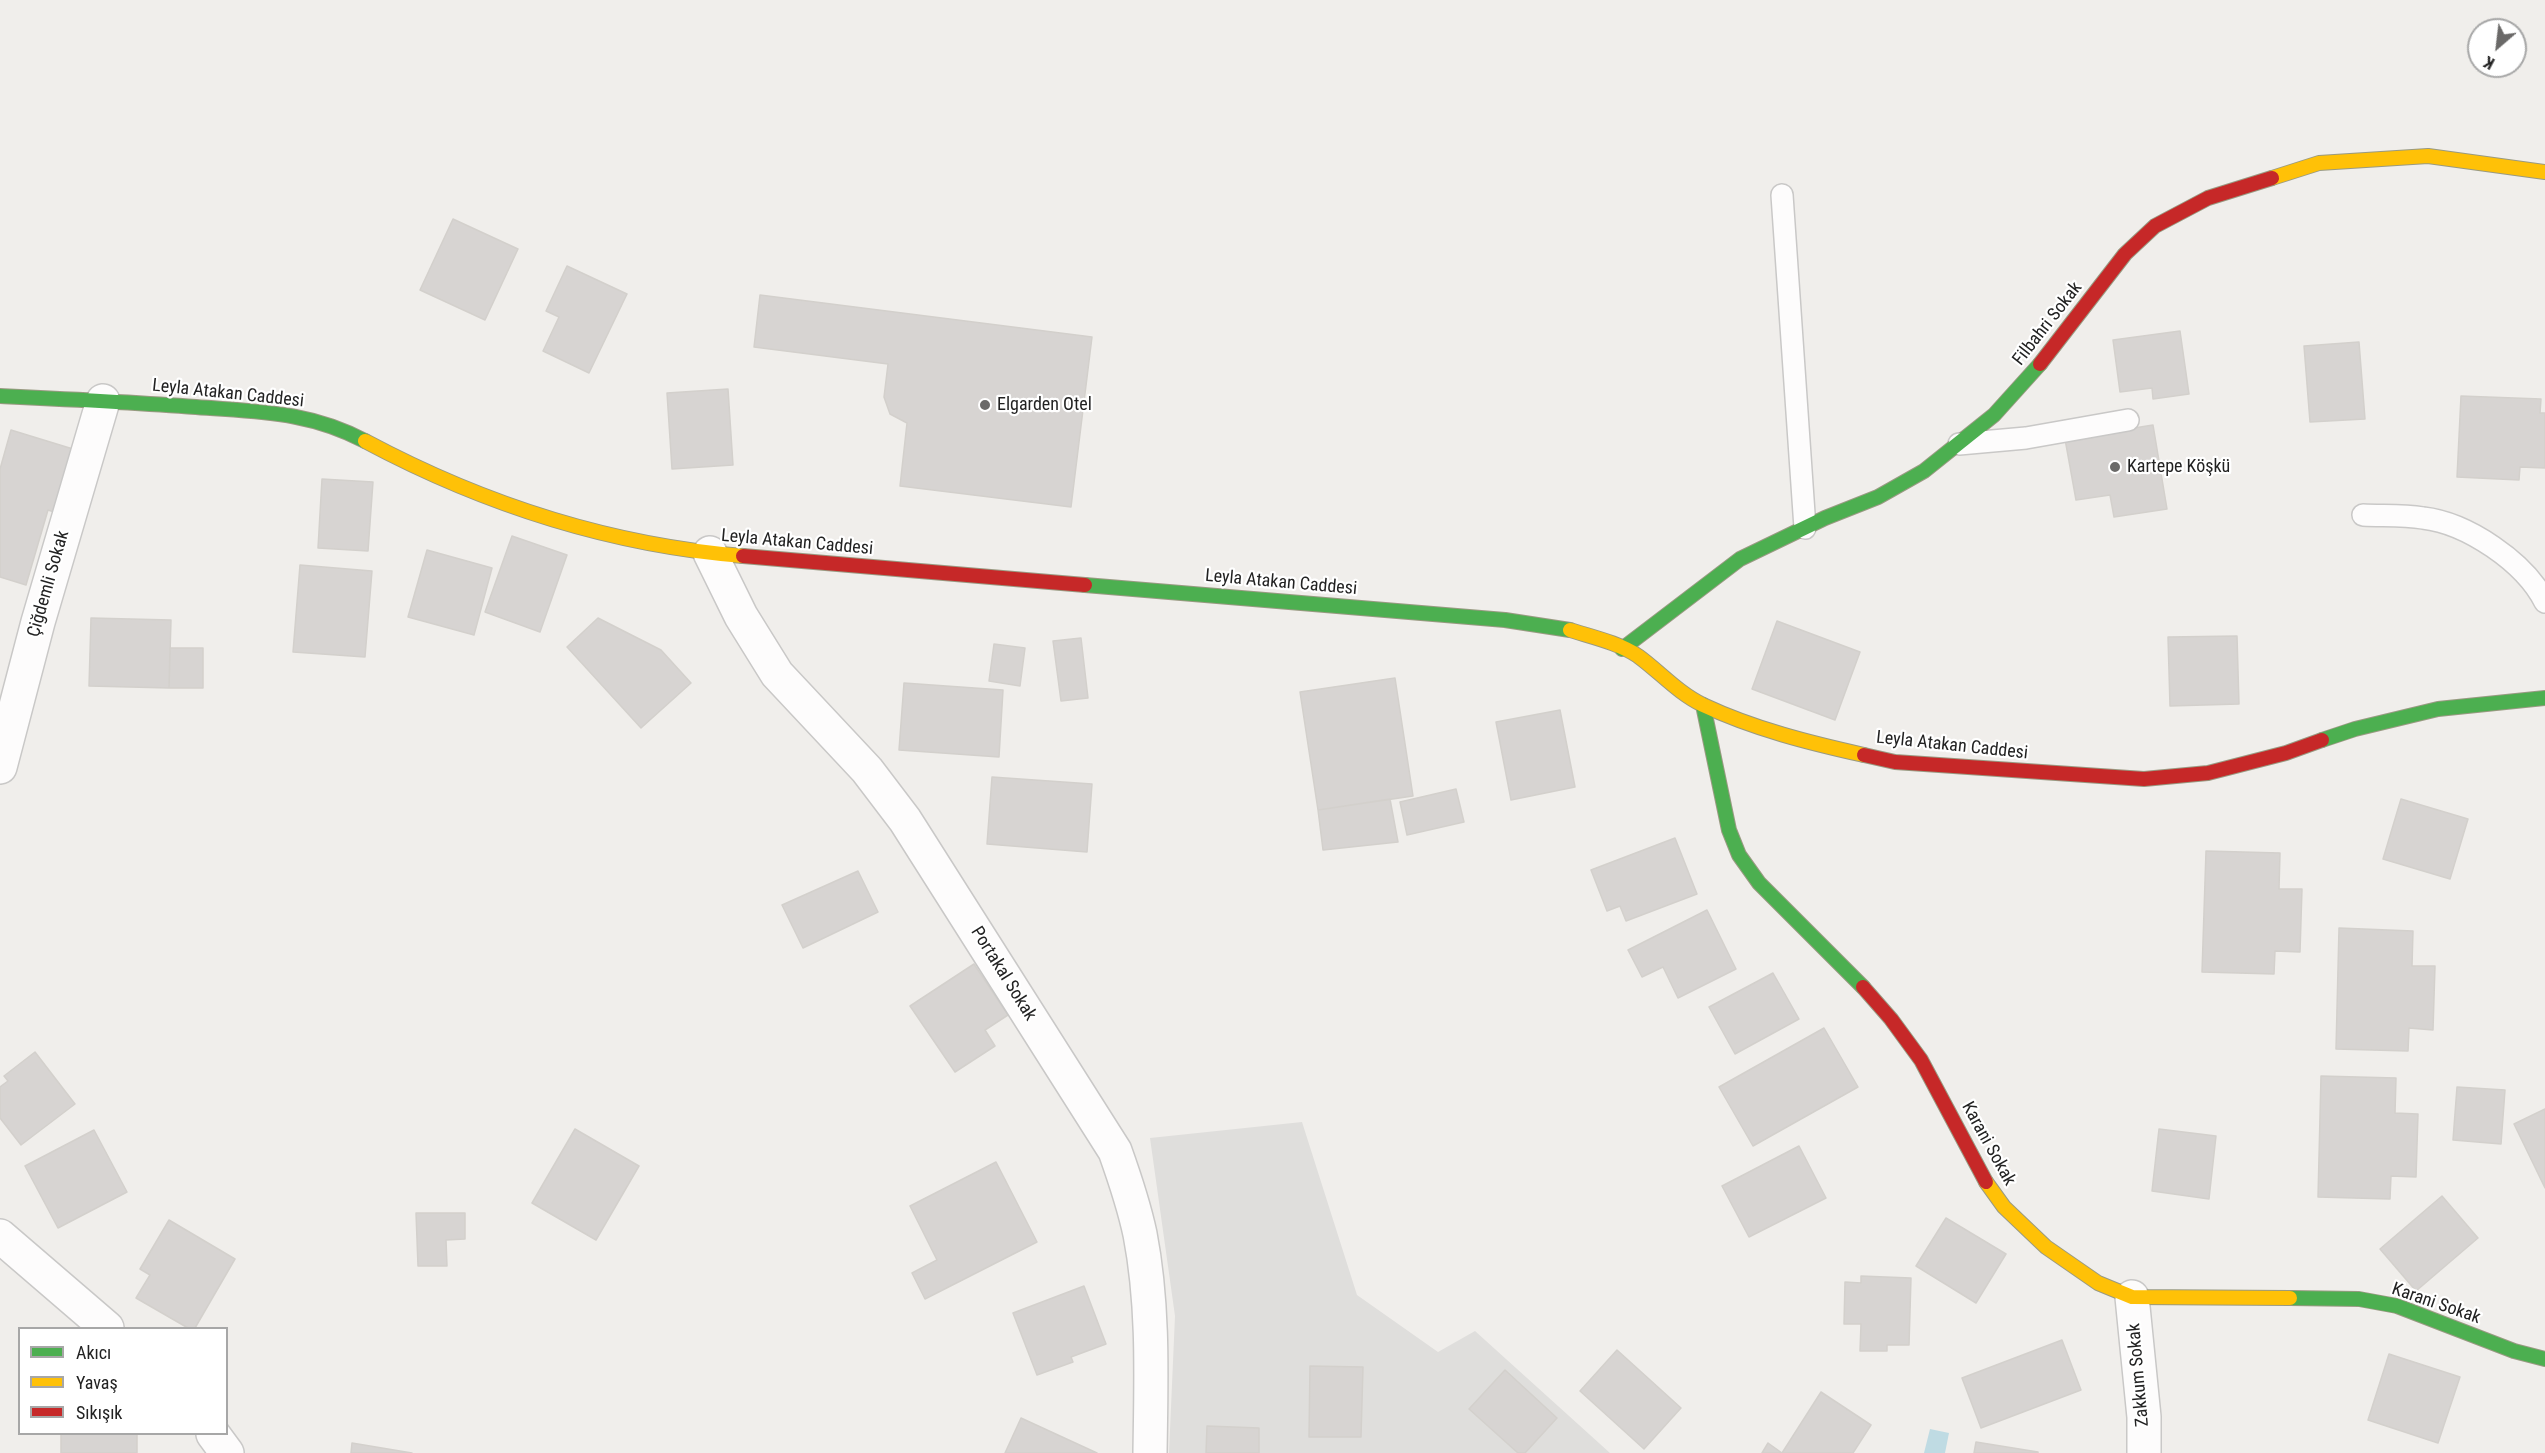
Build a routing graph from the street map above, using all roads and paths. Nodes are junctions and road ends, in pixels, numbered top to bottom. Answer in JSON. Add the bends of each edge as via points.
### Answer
{"nodes":[{"id":1,"x":2545,"y":172,"type":"edge"},
{"id":2,"x":1782,"y":195,"type":"dead end"},
{"id":3,"x":0,"y":396,"type":"edge"},
{"id":4,"x":103,"y":401,"type":"junction"},
{"id":5,"x":2128,"y":420,"type":"dead end"},
{"id":6,"x":1958,"y":444,"type":"junction"},
{"id":7,"x":2363,"y":515,"type":"dead end"},
{"id":8,"x":1805,"y":528,"type":"junction"},
{"id":9,"x":710,"y":553,"type":"junction"},
{"id":10,"x":2545,"y":602,"type":"edge"},
{"id":11,"x":1622,"y":649,"type":"junction"},
{"id":12,"x":2545,"y":698,"type":"edge"},
{"id":13,"x":1703,"y":705,"type":"junction"},
{"id":14,"x":0,"y":767,"type":"edge"},
{"id":15,"x":0,"y":1236,"type":"edge"},
{"id":16,"x":2132,"y":1297,"type":"junction"},
{"id":17,"x":105,"y":1327,"type":"edge"},
{"id":18,"x":2545,"y":1359,"type":"edge"},
{"id":19,"x":214,"y":1435,"type":"edge"},
{"id":20,"x":226,"y":1453,"type":"edge"},
{"id":21,"x":1150,"y":1453,"type":"edge"},
{"id":22,"x":2144,"y":1453,"type":"edge"}],
"edges":[{"from":1,"to":6,"type":"main road","name":"Filbahri Sokak","via":[[2428,156],[2319,163],[2208,198],[2155,226],[2125,254],[2033,373],[1994,415]]},
{"from":2,"to":8,"type":"lane"},
{"from":3,"to":4,"type":"main road","name":"Leyla Atakan Caddesi"},
{"from":4,"to":9,"type":"main road","name":"Leyla Atakan Caddesi","via":[[308,418],[426,474],[501,503],[662,547]]},
{"from":4,"to":14,"type":"street","name":"Çiğdemli Sokak"},
{"from":5,"to":6,"type":"lane","via":[[2026,438]]},
{"from":6,"to":8,"type":"main road","name":"Filbahri Sokak","via":[[1924,471],[1878,497]]},
{"from":7,"to":10,"type":"lane","via":[[2424,518],[2454,526],[2514,562]]},
{"from":8,"to":11,"type":"main road","name":"Filbahri Sokak","via":[[1740,559]]},
{"from":9,"to":11,"type":"main road","name":"Leyla Atakan Caddesi","via":[[1505,620],[1562,628]]},
{"from":9,"to":21,"type":"street","name":"Portakal Sokak","via":[[746,625],[777,674],[867,770],[905,820],[1115,1151],[1141,1237],[1151,1357]]},
{"from":11,"to":13,"type":"main road","name":"Leyla Atakan Caddesi","via":[[1636,655]]},
{"from":12,"to":13,"type":"main road","name":"Leyla Atakan Caddesi","via":[[2438,709],[2208,773],[2144,778],[1896,762],[1815,744]]},
{"from":13,"to":16,"type":"main road","name":"Karani Sokak","via":[[1729,830],[1739,855],[1759,882],[1891,1019],[1921,1060],[1986,1182],[2004,1207],[2071,1266]]},
{"from":15,"to":17,"type":"street"},
{"from":16,"to":18,"type":"main road","name":"Karani Sokak","via":[[2359,1299],[2397,1306]]},
{"from":16,"to":22,"type":"street","name":"Zakkum Sokak"},
{"from":19,"to":20,"type":"street"}]}
